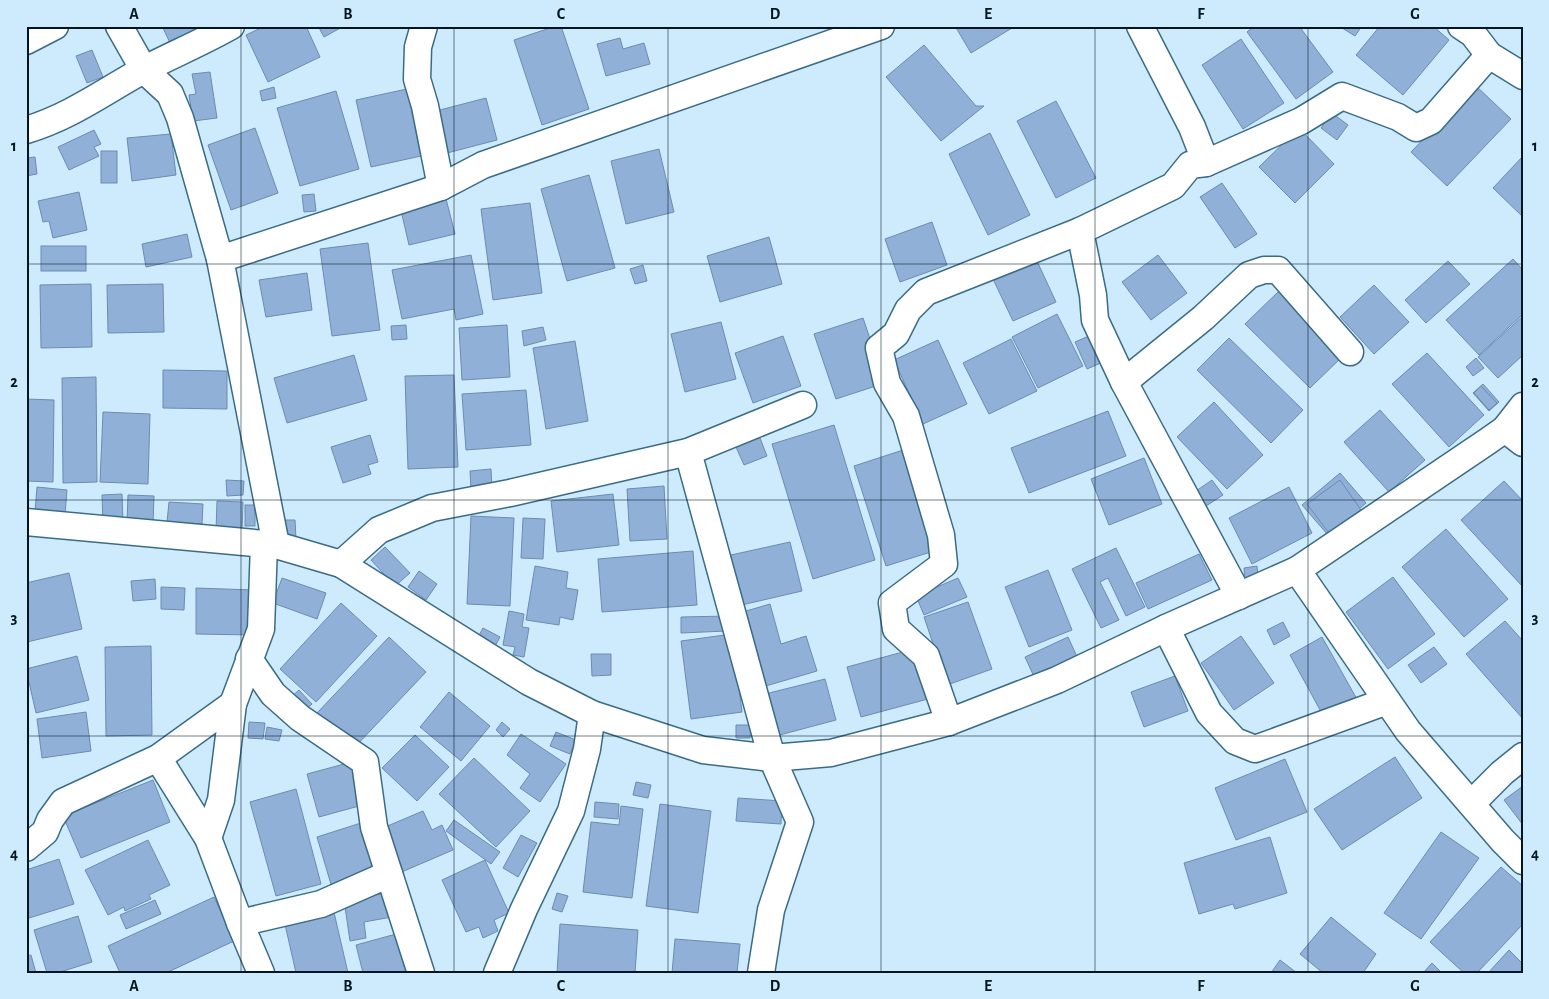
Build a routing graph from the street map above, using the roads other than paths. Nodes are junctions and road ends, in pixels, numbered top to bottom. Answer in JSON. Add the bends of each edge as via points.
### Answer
{"nodes":[{"id":1,"x":55,"y":26,"type":"edge"},
{"id":2,"x":119,"y":26,"type":"edge"},
{"id":3,"x":231,"y":26,"type":"edge"},
{"id":4,"x":424,"y":26,"type":"edge"},
{"id":5,"x":881,"y":26,"type":"edge"},
{"id":6,"x":1140,"y":26,"type":"edge"},
{"id":7,"x":1461,"y":26,"type":"edge"},
{"id":8,"x":26,"y":41,"type":"edge"},
{"id":9,"x":1488,"y":56,"type":"junction"},
{"id":10,"x":144,"y":70,"type":"junction"},
{"id":11,"x":1523,"y":76,"type":"edge"},
{"id":12,"x":26,"y":130,"type":"edge"},
{"id":13,"x":1206,"y":163,"type":"junction"},
{"id":14,"x":441,"y":187,"type":"junction"},
{"id":15,"x":1080,"y":231,"type":"junction"},
{"id":16,"x":220,"y":259,"type":"junction"},
{"id":17,"x":1350,"y":352,"type":"dead end"},
{"id":18,"x":1124,"y":382,"type":"junction"},
{"id":19,"x":803,"y":405,"type":"dead end"},
{"id":20,"x":1523,"y":406,"type":"edge"},
{"id":21,"x":1514,"y":436,"type":"edge"},
{"id":22,"x":688,"y":452,"type":"junction"},
{"id":23,"x":26,"y":522,"type":"edge"},
{"id":24,"x":270,"y":544,"type":"junction"},
{"id":25,"x":341,"y":564,"type":"junction"},
{"id":26,"x":1297,"y":570,"type":"junction"},
{"id":27,"x":1239,"y":596,"type":"junction"},
{"id":28,"x":1166,"y":628,"type":"junction"},
{"id":29,"x":250,"y":659,"type":"junction"},
{"id":30,"x":1387,"y":701,"type":"junction"},
{"id":31,"x":233,"y":704,"type":"junction"},
{"id":32,"x":592,"y":714,"type":"junction"},
{"id":33,"x":950,"y":722,"type":"junction"},
{"id":34,"x":1523,"y":756,"type":"edge"},
{"id":35,"x":158,"y":758,"type":"junction"},
{"id":36,"x":772,"y":758,"type":"junction"},
{"id":37,"x":1472,"y":803,"type":"junction"},
{"id":38,"x":208,"y":838,"type":"junction"},
{"id":39,"x":26,"y":848,"type":"edge"},
{"id":40,"x":1523,"y":861,"type":"edge"},
{"id":41,"x":389,"y":874,"type":"junction"},
{"id":42,"x":240,"y":923,"type":"junction"},
{"id":43,"x":261,"y":973,"type":"edge"},
{"id":44,"x":421,"y":973,"type":"edge"},
{"id":45,"x":497,"y":973,"type":"edge"},
{"id":46,"x":761,"y":973,"type":"edge"}],
"edges":[{"from":1,"to":8,"type":"street"},
{"from":2,"to":10,"type":"street"},
{"from":3,"to":10,"type":"street"},
{"from":4,"to":14,"type":"street","via":[[418,47],[416,79],[425,106]]},
{"from":5,"to":14,"type":"street","via":[[483,165]]},
{"from":6,"to":13,"type":"street","via":[[1192,127]]},
{"from":7,"to":9,"type":"street","via":[[1473,34]]},
{"from":9,"to":11,"type":"street"},
{"from":9,"to":13,"type":"street","via":[[1431,121],[1416,128],[1398,117],[1342,96],[1301,121]]},
{"from":10,"to":12,"type":"street","via":[[84,106]]},
{"from":10,"to":16,"type":"street","via":[[170,94],[180,118]]},
{"from":13,"to":15,"type":"street","via":[[1190,165],[1173,186]]},
{"from":14,"to":16,"type":"street"},
{"from":15,"to":18,"type":"street","via":[[1095,320]]},
{"from":15,"to":33,"type":"street","via":[[926,292],[908,310],[896,334],[879,348],[887,384],[906,416],[941,535],[944,564],[892,603],[896,629],[926,656]]},
{"from":16,"to":24,"type":"street"},
{"from":17,"to":18,"type":"street","via":[[1278,270],[1264,270],[1249,275]]},
{"from":18,"to":27,"type":"street"},
{"from":19,"to":22,"type":"street"},
{"from":20,"to":21,"type":"street"},
{"from":21,"to":26,"type":"street"},
{"from":22,"to":25,"type":"street","via":[[510,494],[432,508],[379,530]]},
{"from":22,"to":36,"type":"street"},
{"from":23,"to":24,"type":"street"},
{"from":24,"to":25,"type":"street"},
{"from":24,"to":29,"type":"street","via":[[261,629]]},
{"from":25,"to":32,"type":"street","via":[[529,682]]},
{"from":26,"to":27,"type":"street"},
{"from":26,"to":30,"type":"street"},
{"from":27,"to":28,"type":"street"},
{"from":28,"to":30,"type":"street","via":[[1209,713],[1235,741],[1255,750]]},
{"from":28,"to":33,"type":"street","via":[[1057,680]]},
{"from":29,"to":31,"type":"street"},
{"from":29,"to":41,"type":"street","via":[[273,694],[300,718],[364,762],[374,827]]},
{"from":30,"to":37,"type":"street","via":[[1408,731]]},
{"from":31,"to":35,"type":"street"},
{"from":31,"to":38,"type":"street","via":[[221,800]]},
{"from":32,"to":36,"type":"street","via":[[703,750]]},
{"from":32,"to":45,"type":"street","via":[[571,811]]},
{"from":33,"to":36,"type":"street","via":[[831,753]]},
{"from":34,"to":37,"type":"street"},
{"from":35,"to":38,"type":"street"},
{"from":35,"to":39,"type":"street","via":[[64,802],[45,832]]},
{"from":36,"to":46,"type":"street","via":[[800,822],[771,910]]},
{"from":37,"to":40,"type":"street"},
{"from":38,"to":42,"type":"street"},
{"from":41,"to":42,"type":"street","via":[[321,904]]},
{"from":41,"to":44,"type":"street"},
{"from":42,"to":43,"type":"street"}]}
